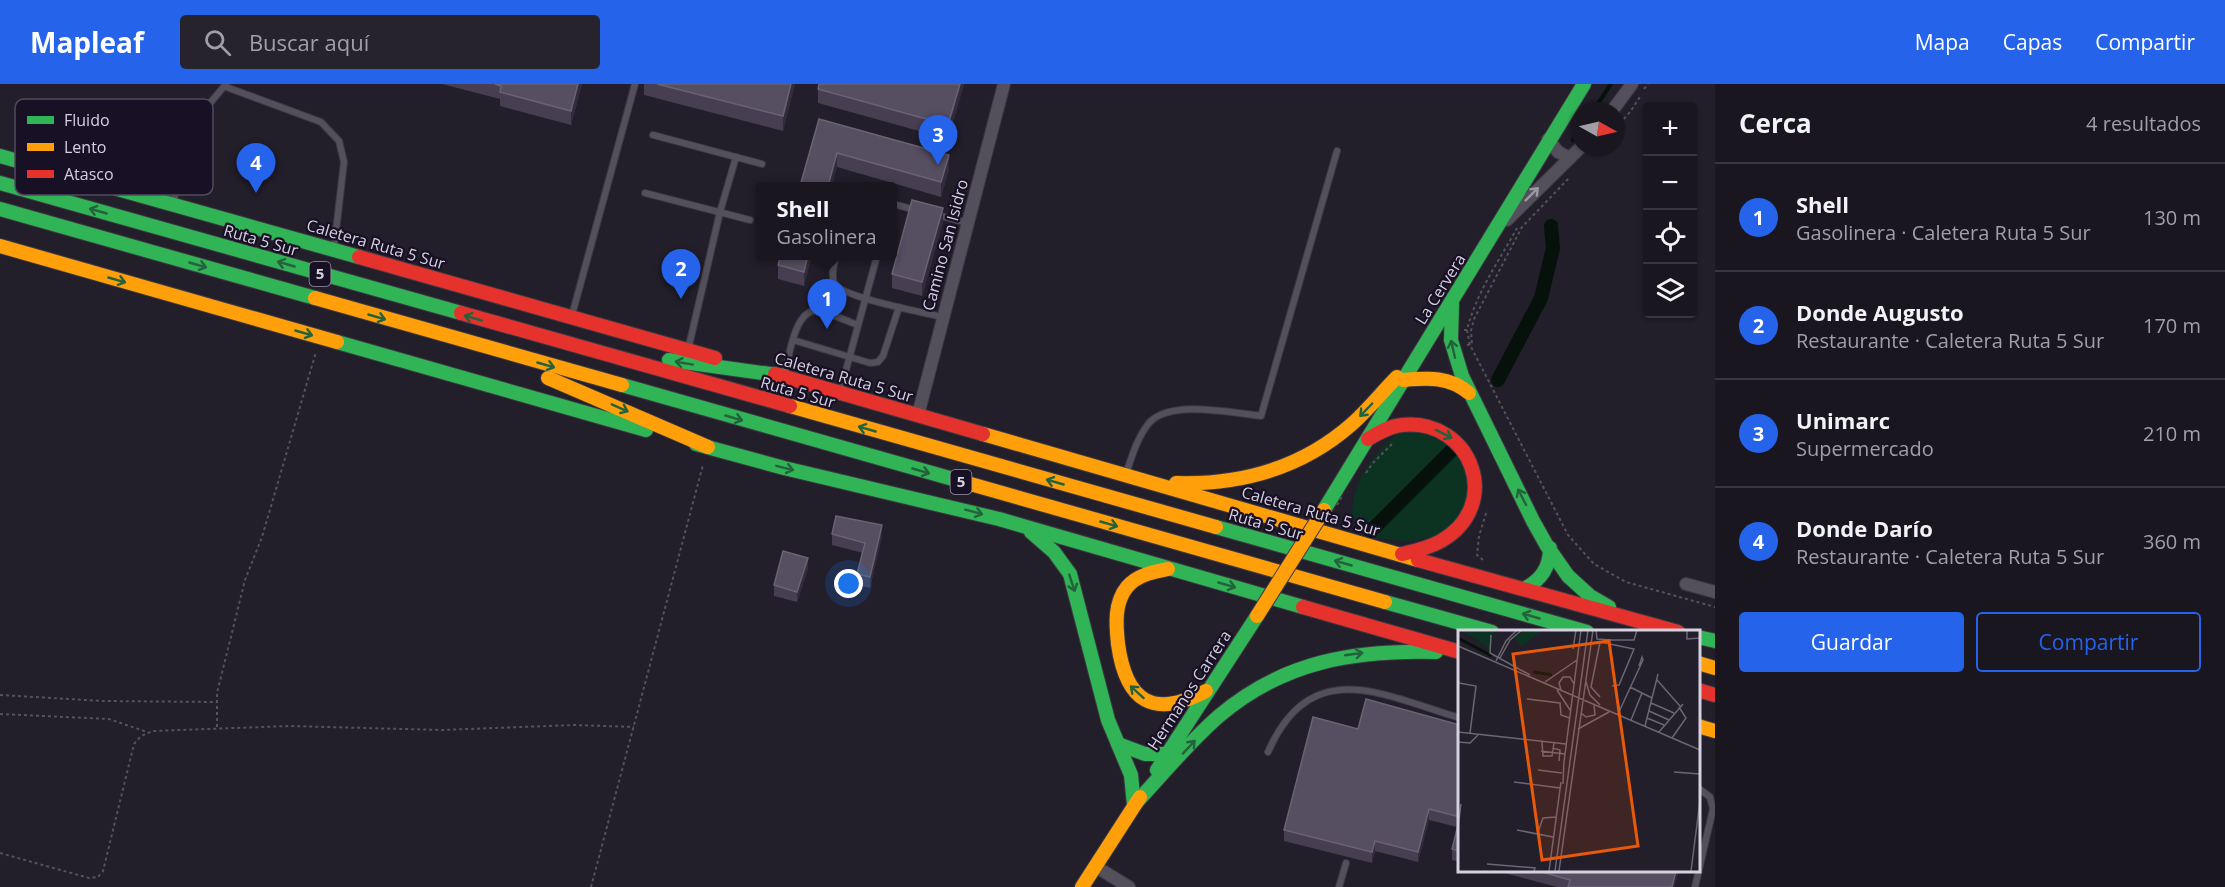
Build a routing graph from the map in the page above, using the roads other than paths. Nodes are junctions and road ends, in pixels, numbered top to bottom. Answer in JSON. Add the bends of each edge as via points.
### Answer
{"nodes":[{"id":1,"x":635,"y":84,"type":"edge"},
{"id":2,"x":1004,"y":84,"type":"edge"},
{"id":3,"x":1584,"y":84,"type":"edge"},
{"id":4,"x":1632,"y":84,"type":"edge"},
{"id":5,"x":226,"y":86,"type":"edge"},
{"id":6,"x":213,"y":100,"type":"edge"},
{"id":7,"x":1619,"y":102,"type":"edge"},
{"id":8,"x":653,"y":135,"type":"dead end"},
{"id":9,"x":1548,"y":139,"type":"junction"},
{"id":10,"x":1336,"y":151,"type":"dead end"},
{"id":11,"x":0,"y":156,"type":"edge"},
{"id":12,"x":1573,"y":156,"type":"edge"},
{"id":13,"x":736,"y":157,"type":"junction"},
{"id":14,"x":1570,"y":159,"type":"junction"},
{"id":15,"x":15,"y":160,"type":"edge"},
{"id":16,"x":762,"y":164,"type":"dead end"},
{"id":17,"x":0,"y":183,"type":"edge"},
{"id":18,"x":15,"y":187,"type":"edge"},
{"id":19,"x":645,"y":193,"type":"dead end"},
{"id":20,"x":42,"y":195,"type":"edge"},
{"id":21,"x":140,"y":195,"type":"edge"},
{"id":22,"x":174,"y":195,"type":"edge"},
{"id":23,"x":172,"y":204,"type":"junction"},
{"id":24,"x":897,"y":205,"type":"edge"},
{"id":25,"x":0,"y":209,"type":"edge"},
{"id":26,"x":720,"y":212,"type":"junction"},
{"id":27,"x":750,"y":220,"type":"dead end"},
{"id":28,"x":968,"y":223,"type":"junction"},
{"id":29,"x":1496,"y":231,"type":"junction"},
{"id":30,"x":0,"y":246,"type":"edge"},
{"id":31,"x":334,"y":249,"type":"junction"},
{"id":32,"x":835,"y":260,"type":"edge"},
{"id":33,"x":876,"y":260,"type":"edge"},
{"id":34,"x":865,"y":299,"type":"junction"},
{"id":35,"x":1453,"y":299,"type":"junction"},
{"id":36,"x":899,"y":307,"type":"junction"},
{"id":37,"x":572,"y":316,"type":"junction"},
{"id":38,"x":943,"y":317,"type":"junction"},
{"id":39,"x":858,"y":325,"type":"junction"},
{"id":40,"x":429,"y":332,"type":"junction"},
{"id":41,"x":794,"y":340,"type":"junction"},
{"id":42,"x":570,"y":345,"type":"junction"},
{"id":43,"x":688,"y":350,"type":"junction"},
{"id":44,"x":1420,"y":352,"type":"junction"},
{"id":45,"x":850,"y":357,"type":"junction"},
{"id":46,"x":784,"y":376,"type":"junction"},
{"id":47,"x":1403,"y":380,"type":"junction"},
{"id":48,"x":840,"y":393,"type":"junction"},
{"id":49,"x":1472,"y":396,"type":"junction"},
{"id":50,"x":918,"y":415,"type":"junction"},
{"id":51,"x":1368,"y":439,"type":"junction"},
{"id":52,"x":708,"y":447,"type":"junction"},
{"id":53,"x":1126,"y":474,"type":"junction"},
{"id":54,"x":1140,"y":478,"type":"junction"},
{"id":55,"x":1324,"y":510,"type":"joint"},
{"id":56,"x":1020,"y":525,"type":"junction"},
{"id":57,"x":1550,"y":548,"type":"junction"},
{"id":58,"x":1402,"y":554,"type":"junction"},
{"id":59,"x":1171,"y":569,"type":"junction"},
{"id":60,"x":1686,"y":584,"type":"dead end"},
{"id":61,"x":1524,"y":590,"type":"junction"},
{"id":62,"x":1715,"y":592,"type":"edge"},
{"id":63,"x":1640,"y":622,"type":"junction"},
{"id":64,"x":1485,"y":630,"type":"edge"},
{"id":65,"x":1580,"y":630,"type":"edge"},
{"id":66,"x":1670,"y":630,"type":"edge"},
{"id":67,"x":1700,"y":637,"type":"edge"},
{"id":68,"x":1715,"y":641,"type":"edge"},
{"id":69,"x":1458,"y":652,"type":"edge"},
{"id":70,"x":1458,"y":653,"type":"edge"},
{"id":71,"x":1700,"y":664,"type":"edge"},
{"id":72,"x":1715,"y":668,"type":"edge"},
{"id":73,"x":1209,"y":689,"type":"junction"},
{"id":74,"x":1700,"y":691,"type":"edge"},
{"id":75,"x":1715,"y":695,"type":"edge"},
{"id":76,"x":1458,"y":717,"type":"edge"},
{"id":77,"x":1700,"y":727,"type":"edge"},
{"id":78,"x":1715,"y":731,"type":"edge"},
{"id":79,"x":1118,"y":744,"type":"junction"},
{"id":80,"x":1269,"y":752,"type":"dead end"},
{"id":81,"x":1168,"y":754,"type":"junction"},
{"id":82,"x":1700,"y":790,"type":"edge"},
{"id":83,"x":1134,"y":805,"type":"junction"},
{"id":84,"x":1346,"y":863,"type":"dead end"},
{"id":85,"x":1700,"y":865,"type":"edge"},
{"id":86,"x":1095,"y":866,"type":"junction"},
{"id":87,"x":1698,"y":872,"type":"edge"},
{"id":88,"x":1082,"y":887,"type":"edge"},
{"id":89,"x":1129,"y":887,"type":"edge"},
{"id":90,"x":1339,"y":887,"type":"edge"},
{"id":91,"x":1695,"y":887,"type":"edge"}],
"edges":[{"from":1,"to":37,"type":"lane"},
{"from":2,"to":28,"type":"street","name":"Camino San Isidro"},
{"from":3,"to":9,"type":"main road","name":"La Cervera"},
{"from":4,"to":7,"type":"street"},
{"from":5,"to":6,"type":"lane"},
{"from":5,"to":31,"type":"lane","via":[[321,122],[339,141],[344,162]]},
{"from":8,"to":13,"type":"lane"},
{"from":9,"to":14,"type":"street"},
{"from":9,"to":29,"type":"main road","name":"La Cervera"},
{"from":10,"to":53,"type":"lane","via":[[1260,416],[1187,409],[1166,412],[1151,421],[1139,438]]},
{"from":11,"to":15,"type":"main road","name":"Caletera Ruta 5 Sur"},
{"from":12,"to":14,"type":"street"},
{"from":13,"to":16,"type":"lane"},
{"from":13,"to":26,"type":"lane"},
{"from":29,"to":14,"type":"street","one_way":true},
{"from":18,"to":17,"type":"main road","name":"Ruta 5 Sur","number":"5","one_way":true},
{"from":19,"to":26,"type":"lane"},
{"from":42,"to":20,"type":"main road","name":"Ruta 5 Sur","number":"5","one_way":true},
{"from":21,"to":23,"type":"main road","name":"Caletera Ruta 5 Sur"},
{"from":22,"to":23,"type":"lane"},
{"from":23,"to":31,"type":"main road","name":"Caletera Ruta 5 Sur"},
{"from":24,"to":28,"type":"lane"},
{"from":25,"to":40,"type":"main road","number":"5","one_way":true},
{"from":26,"to":27,"type":"lane"},
{"from":26,"to":43,"type":"lane"},
{"from":28,"to":38,"type":"street","name":"Camino San Isidro"},
{"from":29,"to":35,"type":"main road","name":"La Cervera"},
{"from":30,"to":52,"type":"main road","one_way":true},
{"from":31,"to":37,"type":"main road","name":"Caletera Ruta 5 Sur"},
{"from":32,"to":34,"type":"lane","via":[[832,271],[839,289]]},
{"from":33,"to":34,"type":"lane"},
{"from":34,"to":36,"type":"lane"},
{"from":34,"to":39,"type":"lane"},
{"from":35,"to":44,"type":"main road","name":"La Cervera"},
{"from":49,"to":35,"type":"main road","one_way":true,"via":[[1451,342]]},
{"from":36,"to":38,"type":"lane"},
{"from":36,"to":45,"type":"lane","via":[[878,362]]},
{"from":37,"to":43,"type":"main road","name":"Caletera Ruta 5 Sur"},
{"from":38,"to":50,"type":"street","name":"Camino San Isidro"},
{"from":39,"to":41,"type":"lane","via":[[817,311],[807,313],[800,320]]},
{"from":39,"to":45,"type":"lane"},
{"from":40,"to":52,"type":"main road","one_way":true,"via":[[571,387]]},
{"from":40,"to":64,"type":"main road","number":"5","one_way":true},
{"from":41,"to":45,"type":"lane"},
{"from":41,"to":46,"type":"lane"},
{"from":46,"to":42,"type":"main road","one_way":true},
{"from":65,"to":42,"type":"main road","name":"Ruta 5 Sur","number":"5","one_way":true},
{"from":43,"to":46,"type":"main road","name":"Caletera Ruta 5 Sur"},
{"from":44,"to":47,"type":"main road","name":"La Cervera"},
{"from":44,"to":54,"type":"main road","one_way":true,"via":[[1351,424],[1319,448],[1284,466],[1222,482],[1179,483]]},
{"from":45,"to":48,"type":"lane"},
{"from":46,"to":48,"type":"main road","name":"Caletera Ruta 5 Sur"},
{"from":47,"to":49,"type":"main road","via":[[1446,379],[1460,384]]},
{"from":47,"to":51,"type":"main road","name":"La Cervera"},
{"from":48,"to":50,"type":"main road","name":"Caletera Ruta 5 Sur"},
{"from":57,"to":49,"type":"main road","one_way":true},
{"from":50,"to":53,"type":"main road","name":"Caletera Ruta 5 Sur"},
{"from":51,"to":55,"type":"main road","name":"La Cervera"},
{"from":51,"to":58,"type":"main road","one_way":true,"via":[[1403,426],[1427,427],[1453,439],[1464,449],[1474,469],[1473,502],[1460,526],[1437,544]]},
{"from":52,"to":56,"type":"main road","one_way":true},
{"from":53,"to":54,"type":"main road","name":"Caletera Ruta 5 Sur"},
{"from":54,"to":58,"type":"main road","name":"Caletera Ruta 5 Sur"},
{"from":55,"to":73,"type":"main road","name":"Hermanos Carrera","bridge":true},
{"from":56,"to":59,"type":"main road"},
{"from":56,"to":79,"type":"main road","one_way":true,"via":[[1054,552],[1070,574],[1107,720]]},
{"from":57,"to":61,"type":"main road","via":[[1546,570],[1534,585]]},
{"from":57,"to":63,"type":"main road","via":[[1562,569],[1581,589],[1599,603]]},
{"from":58,"to":61,"type":"main road","name":"Caletera Ruta 5 Sur"},
{"from":59,"to":69,"type":"main road","one_way":true},
{"from":73,"to":59,"type":"main road","one_way":true,"via":[[1177,704],[1158,704],[1137,694],[1125,676],[1115,625],[1118,601],[1127,586],[1140,577]]},
{"from":60,"to":62,"type":"street"},
{"from":61,"to":63,"type":"main road","name":"Caletera Ruta 5 Sur"},
{"from":63,"to":66,"type":"main road","name":"Caletera Ruta 5 Sur"},
{"from":67,"to":68,"type":"main road"},
{"from":83,"to":70,"type":"main road","one_way":true,"via":[[1220,716],[1277,677],[1351,654]]},
{"from":71,"to":72,"type":"main road"},
{"from":73,"to":81,"type":"main road","name":"Hermanos Carrera"},
{"from":74,"to":75,"type":"main road"},
{"from":76,"to":80,"type":"lane","via":[[1366,690],[1333,690],[1305,702],[1289,715]]},
{"from":77,"to":78,"type":"main road"},
{"from":79,"to":81,"type":"main road","via":[[1145,754]]},
{"from":79,"to":83,"type":"main road","via":[[1131,775]]},
{"from":81,"to":83,"type":"main road","name":"Hermanos Carrera"},
{"from":82,"to":85,"type":"lane","via":[[1710,797],[1713,808]]},
{"from":83,"to":86,"type":"main road","name":"Hermanos Carrera"},
{"from":84,"to":90,"type":"lane"},
{"from":86,"to":88,"type":"main road","name":"Hermanos Carrera"},
{"from":86,"to":89,"type":"street"},
{"from":87,"to":91,"type":"lane"}]}
